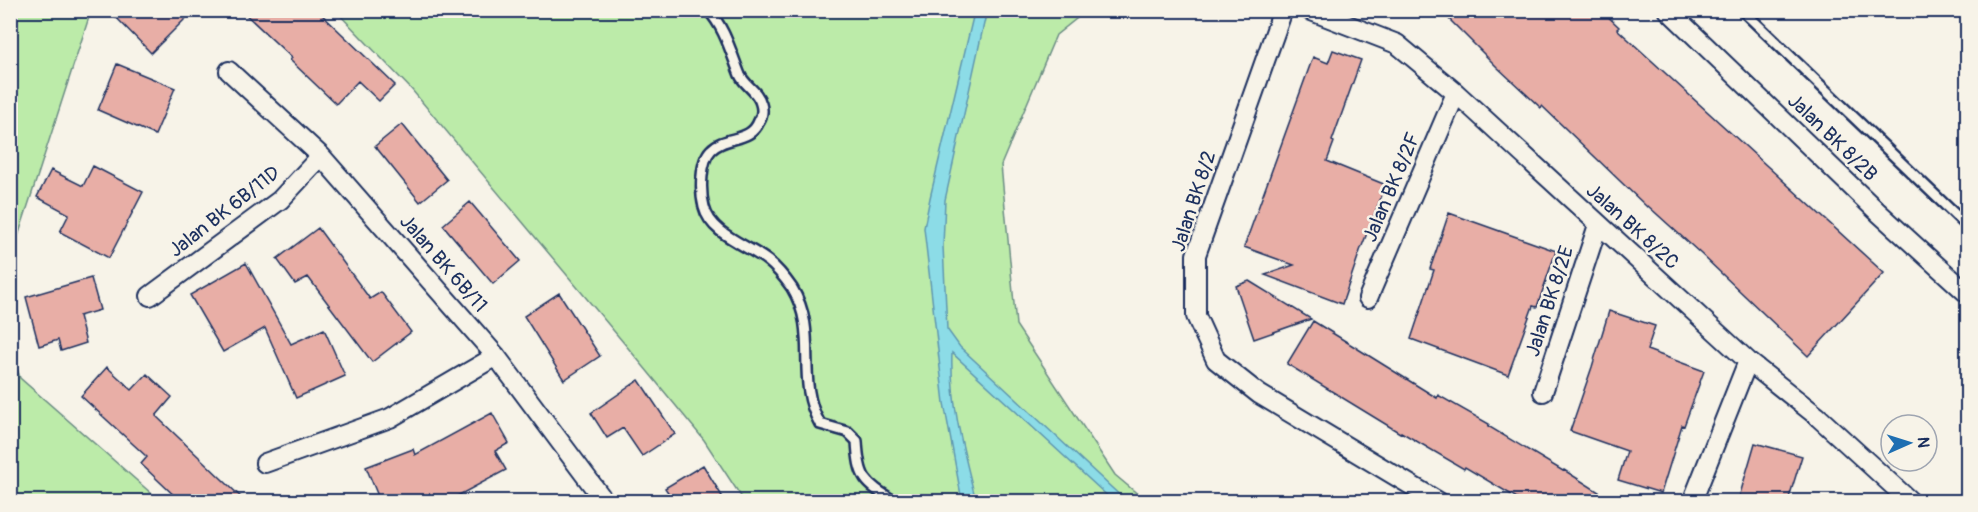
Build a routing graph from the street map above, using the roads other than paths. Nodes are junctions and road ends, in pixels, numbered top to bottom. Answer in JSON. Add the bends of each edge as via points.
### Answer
{"nodes":[{"id":1,"x":708,"y":10,"type":"edge"},
{"id":2,"x":1283,"y":10,"type":"edge"},
{"id":3,"x":1309,"y":10,"type":"edge"},
{"id":4,"x":1668,"y":10,"type":"edge"},
{"id":5,"x":1742,"y":10,"type":"edge"},
{"id":6,"x":229,"y":71,"type":"dead end"},
{"id":7,"x":1456,"y":93,"type":"junction"},
{"id":8,"x":321,"y":156,"type":"junction"},
{"id":9,"x":1968,"y":221,"type":"edge"},
{"id":10,"x":1598,"y":225,"type":"junction"},
{"id":11,"x":1968,"y":294,"type":"edge"},
{"id":12,"x":150,"y":296,"type":"dead end"},
{"id":13,"x":1368,"y":298,"type":"dead end"},
{"id":14,"x":496,"y":356,"type":"junction"},
{"id":15,"x":1748,"y":361,"type":"junction"},
{"id":16,"x":1543,"y":392,"type":"dead end"},
{"id":17,"x":265,"y":463,"type":"dead end"},
{"id":18,"x":605,"y":501,"type":"edge"},
{"id":19,"x":894,"y":501,"type":"edge"},
{"id":20,"x":1439,"y":501,"type":"edge"},
{"id":21,"x":1692,"y":501,"type":"edge"},
{"id":22,"x":1911,"y":501,"type":"edge"}],
"edges":[{"from":1,"to":19,"type":"lane","via":[[728,41],[743,82],[755,91],[762,114],[757,128],[711,149],[704,160],[704,207],[712,222],[767,260],[790,286],[806,325],[806,380],[813,412],[820,424],[848,432],[857,441],[863,476],[871,487]]},
{"from":2,"to":20,"type":"street","name":"Jalan BK 8/2","via":[[1196,255],[1196,316],[1216,360],[1259,394]]},
{"from":3,"to":7,"type":"street","name":"Jalan BK 8/2C","via":[[1396,44]]},
{"from":4,"to":11,"type":"street","name":"Jalan BK 8/2B"},
{"from":5,"to":9,"type":"lane","via":[[1965,224]]},
{"from":6,"to":8,"type":"street","name":"Jalan BK 6B/11"},
{"from":7,"to":10,"type":"street","name":"Jalan BK 8/2C"},
{"from":7,"to":13,"type":"street","name":"Jalan BK 8/2F"},
{"from":8,"to":12,"type":"street","name":"Jalan BK 6B/11D","via":[[280,200]]},
{"from":8,"to":14,"type":"street","name":"Jalan BK 6B/11"},
{"from":10,"to":15,"type":"street","name":"Jalan BK 8/2C"},
{"from":10,"to":16,"type":"street","name":"Jalan BK 8/2E"},
{"from":14,"to":17,"type":"street","via":[[390,418]]},
{"from":14,"to":18,"type":"street","name":"Jalan BK 6B/11"},
{"from":15,"to":21,"type":"street"},
{"from":15,"to":22,"type":"street","name":"Jalan BK 8/2C","via":[[1817,416]]}]}
